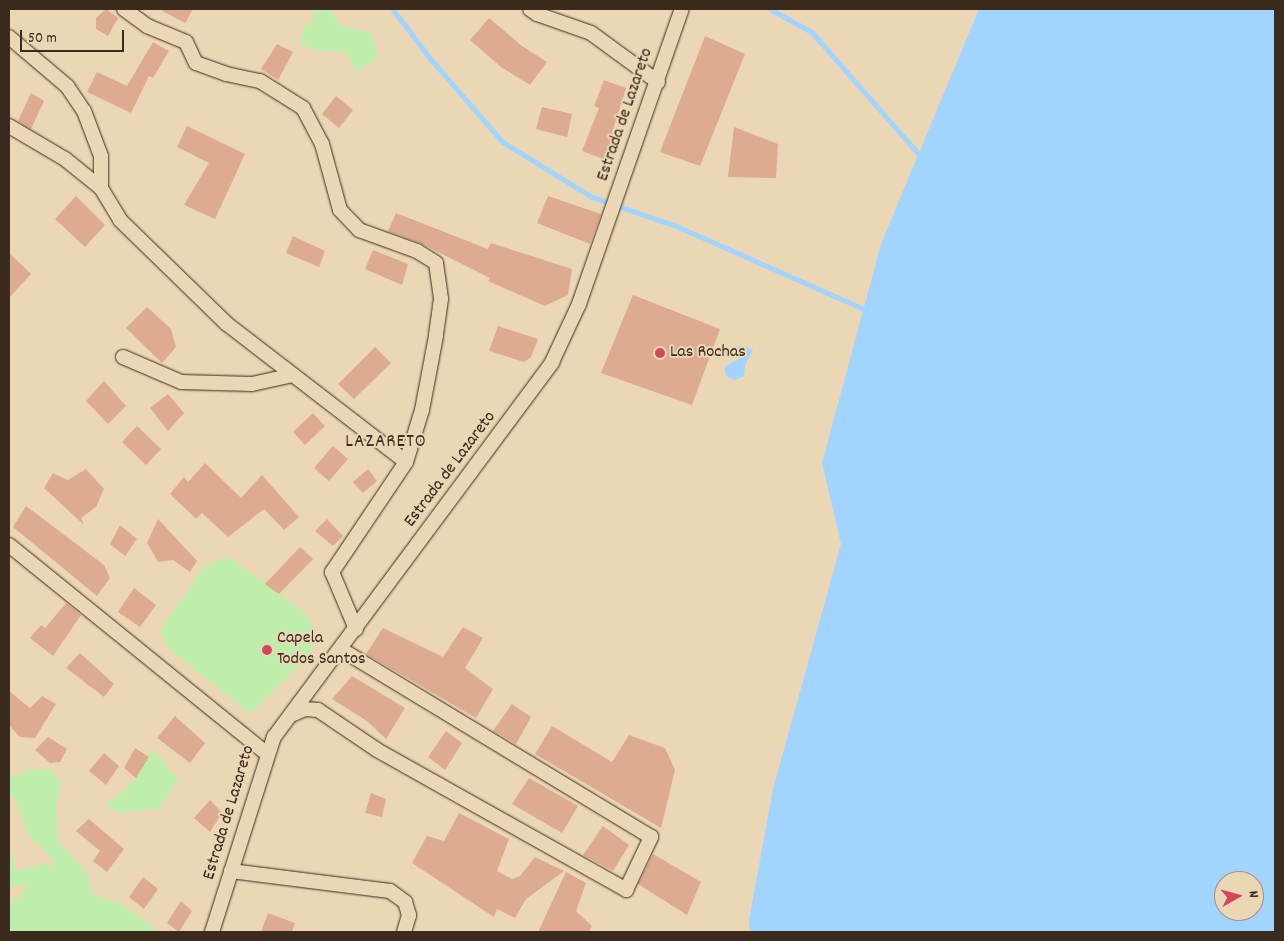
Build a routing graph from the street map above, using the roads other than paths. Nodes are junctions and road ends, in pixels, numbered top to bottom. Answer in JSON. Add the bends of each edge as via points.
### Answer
{"nodes":[{"id":1,"x":124,"y":9,"type":"edge"},
{"id":2,"x":530,"y":9,"type":"edge"},
{"id":3,"x":682,"y":9,"type":"edge"},
{"id":4,"x":9,"y":37,"type":"edge"},
{"id":5,"x":658,"y":82,"type":"junction"},
{"id":6,"x":9,"y":126,"type":"edge"},
{"id":7,"x":101,"y":188,"type":"junction"},
{"id":8,"x":122,"y":357,"type":"dead end"},
{"id":9,"x":292,"y":375,"type":"junction"},
{"id":10,"x":406,"y":462,"type":"junction"},
{"id":11,"x":9,"y":545,"type":"edge"},
{"id":12,"x":356,"y":629,"type":"junction"},
{"id":13,"x":340,"y":650,"type":"junction"},
{"id":14,"x":290,"y":715,"type":"junction"},
{"id":15,"x":267,"y":754,"type":"junction"},
{"id":16,"x":231,"y":871,"type":"junction"},
{"id":17,"x":212,"y":932,"type":"edge"},
{"id":18,"x":404,"y":932,"type":"edge"}],
"edges":[{"from":1,"to":10,"type":"street","via":[[147,26],[186,42],[196,63],[260,81],[303,108],[322,144],[340,210],[359,230],[417,251],[436,262],[441,299],[436,336],[422,410]]},
{"from":2,"to":5,"type":"street","via":[[591,33]]},
{"from":3,"to":5,"type":"street","name":"Estrada de Lazareto"},
{"from":4,"to":7,"type":"street","via":[[67,86],[84,111],[101,156]]},
{"from":5,"to":12,"type":"street","name":"Estrada de Lazareto","via":[[579,304],[552,362]]},
{"from":6,"to":7,"type":"street","via":[[64,159]]},
{"from":7,"to":9,"type":"street","via":[[120,220],[227,324]]},
{"from":8,"to":9,"type":"street","via":[[181,382],[252,384]]},
{"from":9,"to":10,"type":"street"},
{"from":10,"to":12,"type":"street","via":[[332,572]]},
{"from":11,"to":15,"type":"street"},
{"from":12,"to":13,"type":"street","name":"Estrada de Lazareto"},
{"from":13,"to":14,"type":"street","name":"Estrada de Lazareto"},
{"from":13,"to":14,"type":"street","via":[[651,837],[626,890],[377,750],[318,710],[305,709]]},
{"from":14,"to":15,"type":"street","name":"Estrada de Lazareto"},
{"from":15,"to":16,"type":"street","name":"Estrada de Lazareto"},
{"from":16,"to":17,"type":"street","name":"Estrada de Lazareto"},
{"from":16,"to":18,"type":"street","via":[[390,891],[405,902],[408,915]]}]}
